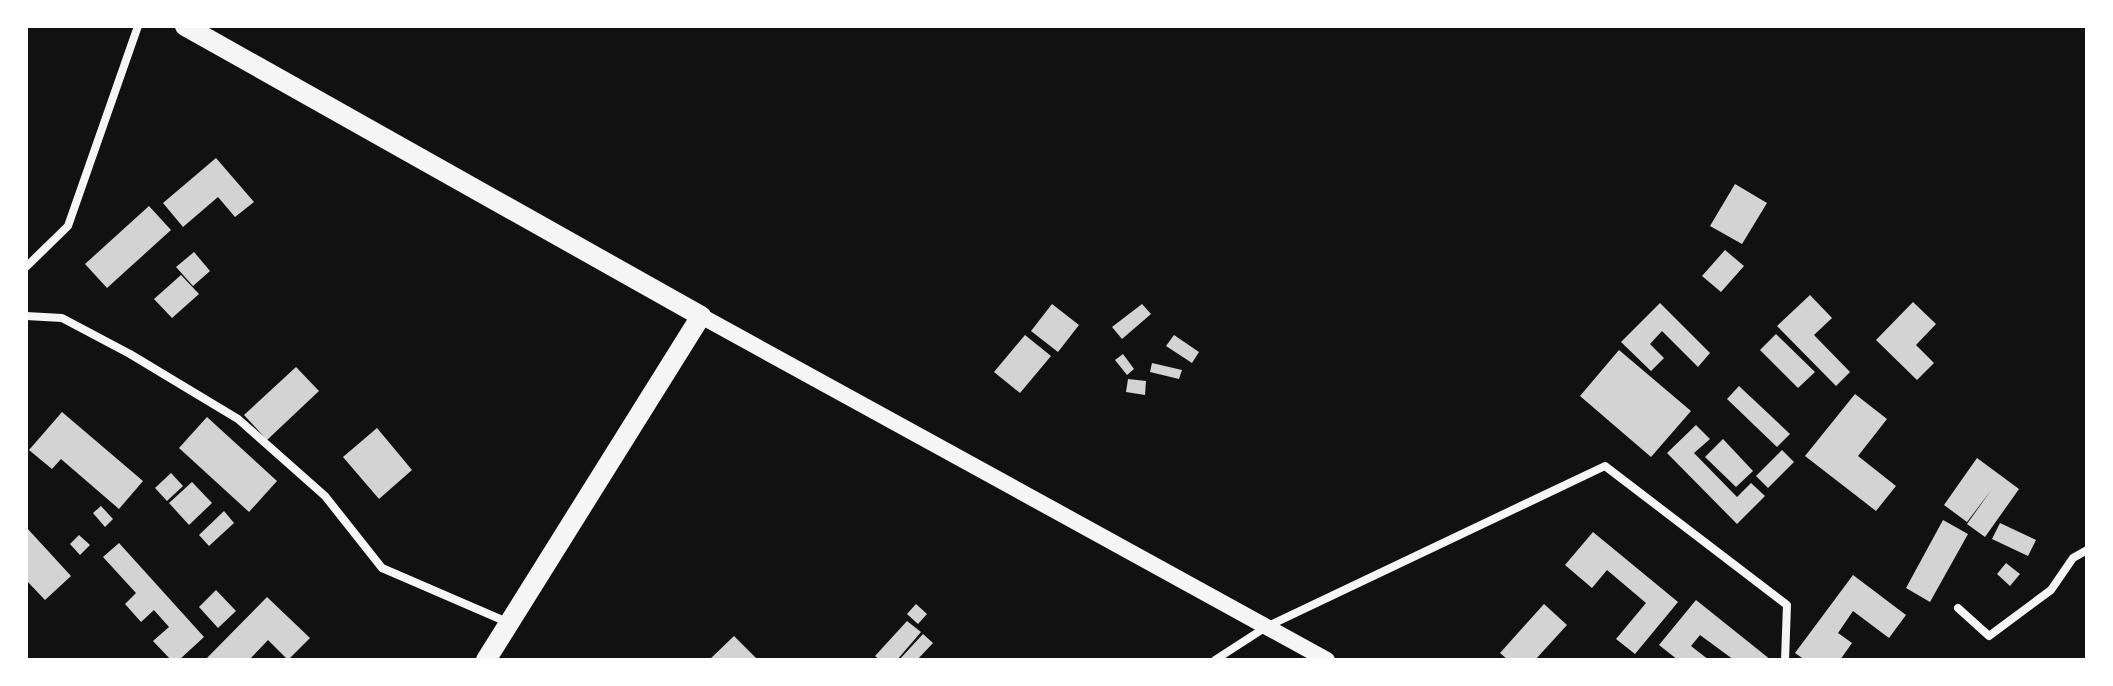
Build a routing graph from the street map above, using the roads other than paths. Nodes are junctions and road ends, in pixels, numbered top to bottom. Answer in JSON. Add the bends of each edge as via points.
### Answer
{"nodes":[{"id":1,"x":138,"y":26,"type":"edge"},
{"id":2,"x":185,"y":26,"type":"edge"},
{"id":3,"x":26,"y":267,"type":"edge"},
{"id":4,"x":26,"y":316,"type":"edge"},
{"id":5,"x":701,"y":316,"type":"junction"},
{"id":6,"x":2087,"y":550,"type":"edge"},
{"id":7,"x":1958,"y":608,"type":"dead end"},
{"id":8,"x":509,"y":623,"type":"junction"},
{"id":9,"x":1266,"y":627,"type":"junction"},
{"id":10,"x":486,"y":660,"type":"edge"},
{"id":11,"x":1215,"y":660,"type":"edge"},
{"id":12,"x":1327,"y":660,"type":"edge"},
{"id":13,"x":1785,"y":660,"type":"edge"}],
"edges":[{"from":1,"to":3,"type":"street","via":[[68,226]]},
{"from":2,"to":5,"type":"main road"},
{"from":4,"to":8,"type":"street","via":[[62,318],[238,419],[325,496],[382,568]]},
{"from":5,"to":8,"type":"main road"},
{"from":5,"to":9,"type":"main road"},
{"from":6,"to":7,"type":"street","via":[[2073,558],[2051,590],[1989,636]]},
{"from":8,"to":10,"type":"main road"},
{"from":9,"to":11,"type":"street"},
{"from":9,"to":12,"type":"main road"},
{"from":9,"to":13,"type":"street","via":[[1605,466],[1787,605]]}]}
